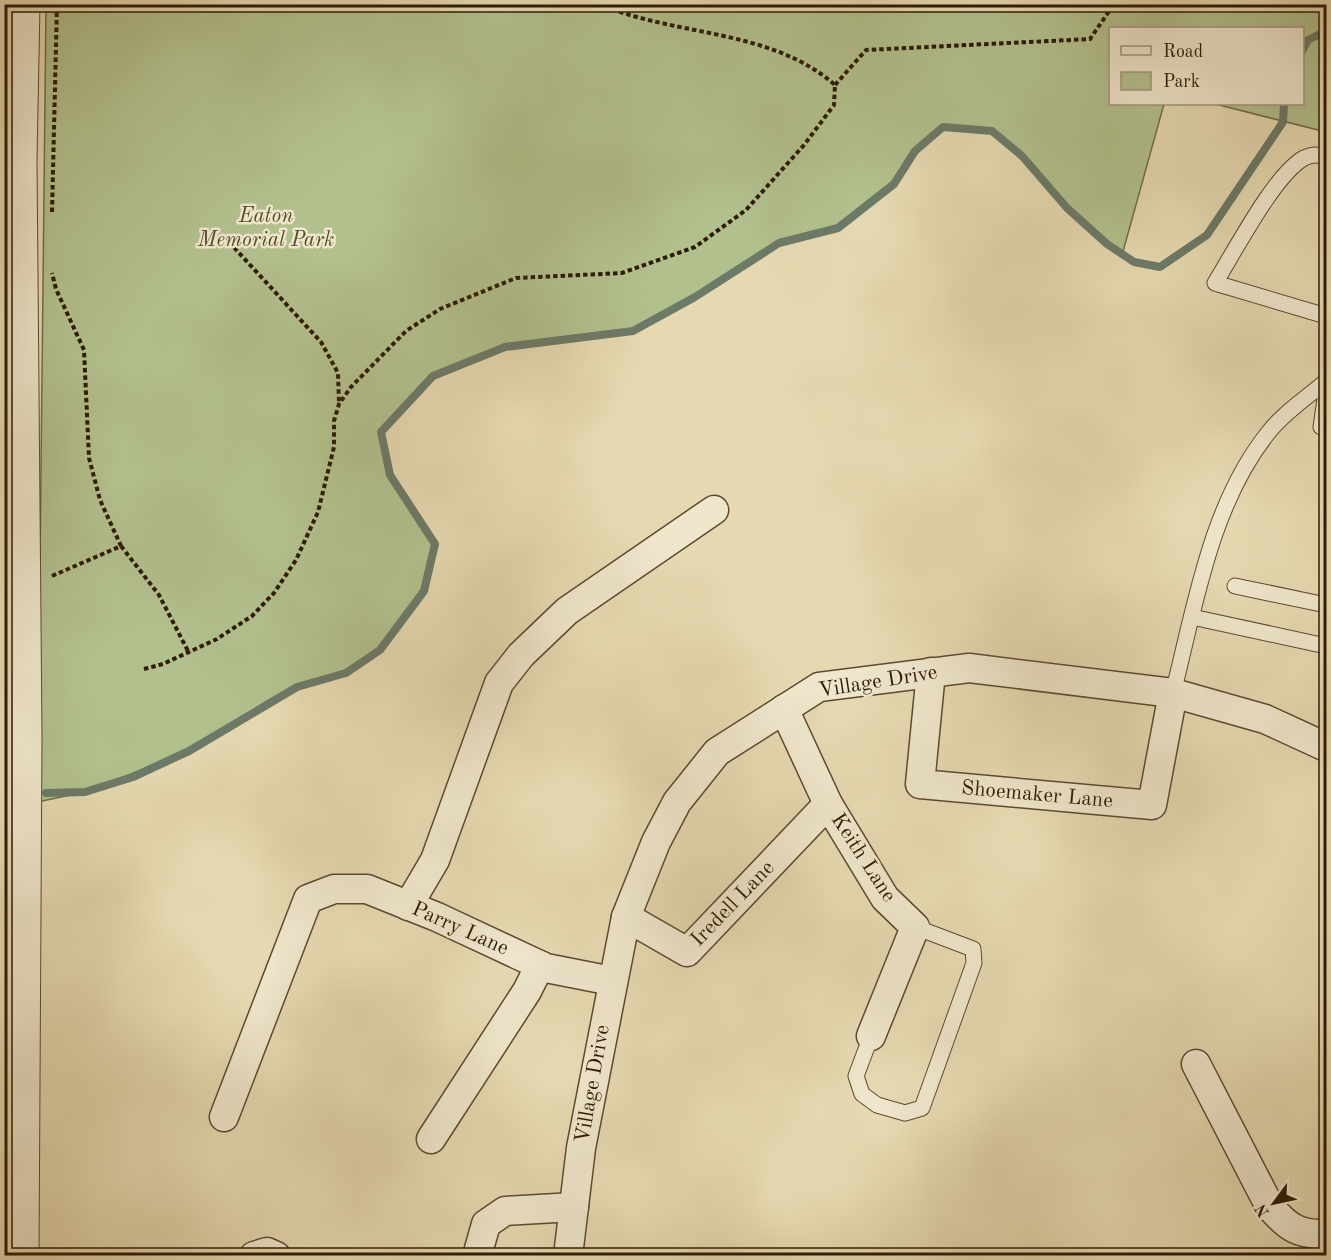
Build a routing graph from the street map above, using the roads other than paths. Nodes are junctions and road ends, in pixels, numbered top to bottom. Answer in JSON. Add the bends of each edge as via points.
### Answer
{"nodes":[{"id":1,"x":23,"y":4,"type":"edge"},
{"id":2,"x":1326,"y":157,"type":"edge"},
{"id":3,"x":12,"y":159,"type":"edge"},
{"id":4,"x":1326,"y":316,"type":"edge"},
{"id":5,"x":1326,"y":381,"type":"edge"},
{"id":6,"x":1326,"y":392,"type":"edge"},
{"id":7,"x":1326,"y":428,"type":"edge"},
{"id":8,"x":714,"y":510,"type":"dead end"},
{"id":9,"x":1235,"y":586,"type":"dead end"},
{"id":10,"x":1326,"y":605,"type":"edge"},
{"id":11,"x":1192,"y":617,"type":"junction"},
{"id":12,"x":1326,"y":646,"type":"edge"},
{"id":13,"x":931,"y":672,"type":"junction"},
{"id":14,"x":1173,"y":693,"type":"junction"},
{"id":15,"x":784,"y":709,"type":"junction"},
{"id":16,"x":1326,"y":747,"type":"edge"},
{"id":17,"x":828,"y":804,"type":"junction"},
{"id":18,"x":408,"y":906,"type":"junction"},
{"id":19,"x":626,"y":917,"type":"junction"},
{"id":20,"x":915,"y":927,"type":"junction"},
{"id":21,"x":540,"y":965,"type":"junction"},
{"id":22,"x":612,"y":981,"type":"junction"},
{"id":23,"x":13,"y":1016,"type":"edge"},
{"id":24,"x":872,"y":1036,"type":"joint"},
{"id":25,"x":1196,"y":1064,"type":"dead end"},
{"id":26,"x":224,"y":1117,"type":"dead end"},
{"id":27,"x":431,"y":1139,"type":"dead end"},
{"id":28,"x":574,"y":1207,"type":"junction"},
{"id":29,"x":1326,"y":1234,"type":"edge"},
{"id":30,"x":22,"y":1256,"type":"edge"},
{"id":31,"x":254,"y":1256,"type":"edge"},
{"id":32,"x":276,"y":1256,"type":"edge"},
{"id":33,"x":477,"y":1256,"type":"edge"},
{"id":34,"x":568,"y":1256,"type":"edge"}],
"edges":[{"from":1,"to":3,"type":"street"},
{"from":2,"to":4,"type":"lane","via":[[1318,154],[1304,158],[1281,180],[1215,283]]},
{"from":3,"to":23,"type":"street","via":[[24,590]]},
{"from":5,"to":11,"type":"lane","via":[[1269,431],[1242,474],[1208,554]]},
{"from":6,"to":7,"type":"lane","via":[[1321,427]]},
{"from":8,"to":18,"type":"street","via":[[567,611],[520,654],[499,684],[435,860]]},
{"from":9,"to":10,"type":"lane"},
{"from":11,"to":12,"type":"lane"},
{"from":11,"to":14,"type":"lane"},
{"from":13,"to":14,"type":"street","name":"Village Drive","via":[[969,668]]},
{"from":13,"to":14,"type":"street","name":"Shoemaker Lane","via":[[920,783],[1152,805]]},
{"from":13,"to":15,"type":"street","name":"Village Drive","via":[[819,687]]},
{"from":14,"to":16,"type":"street","name":"Village Drive","via":[[1265,719]]},
{"from":15,"to":17,"type":"street","name":"Keith Lane"},
{"from":15,"to":19,"type":"street","name":"Village Drive","via":[[717,752],[677,802]]},
{"from":17,"to":19,"type":"street","name":"Iredell Lane","via":[[687,952]]},
{"from":17,"to":20,"type":"street","name":"Keith Lane","via":[[885,898]]},
{"from":18,"to":21,"type":"street","name":"Parry Lane"},
{"from":18,"to":26,"type":"street","name":"Parry Lane","via":[[367,889],[334,889],[308,899]]},
{"from":19,"to":22,"type":"street","name":"Village Drive"},
{"from":20,"to":24,"type":"street"},
{"from":20,"to":24,"type":"lane","via":[[973,949],[974,963],[922,1108],[905,1113],[877,1105],[862,1094],[856,1076]]},
{"from":21,"to":22,"type":"street","name":"Parry Lane"},
{"from":21,"to":27,"type":"street"},
{"from":22,"to":28,"type":"street","name":"Village Drive"},
{"from":23,"to":30,"type":"street"},
{"from":25,"to":29,"type":"street","via":[[1270,1207],[1287,1226],[1310,1234]]},
{"from":28,"to":33,"type":"street","via":[[506,1211],[486,1224]]},
{"from":28,"to":34,"type":"street","name":"Village Drive"},
{"from":31,"to":32,"type":"street","via":[[267,1252]]}]}
